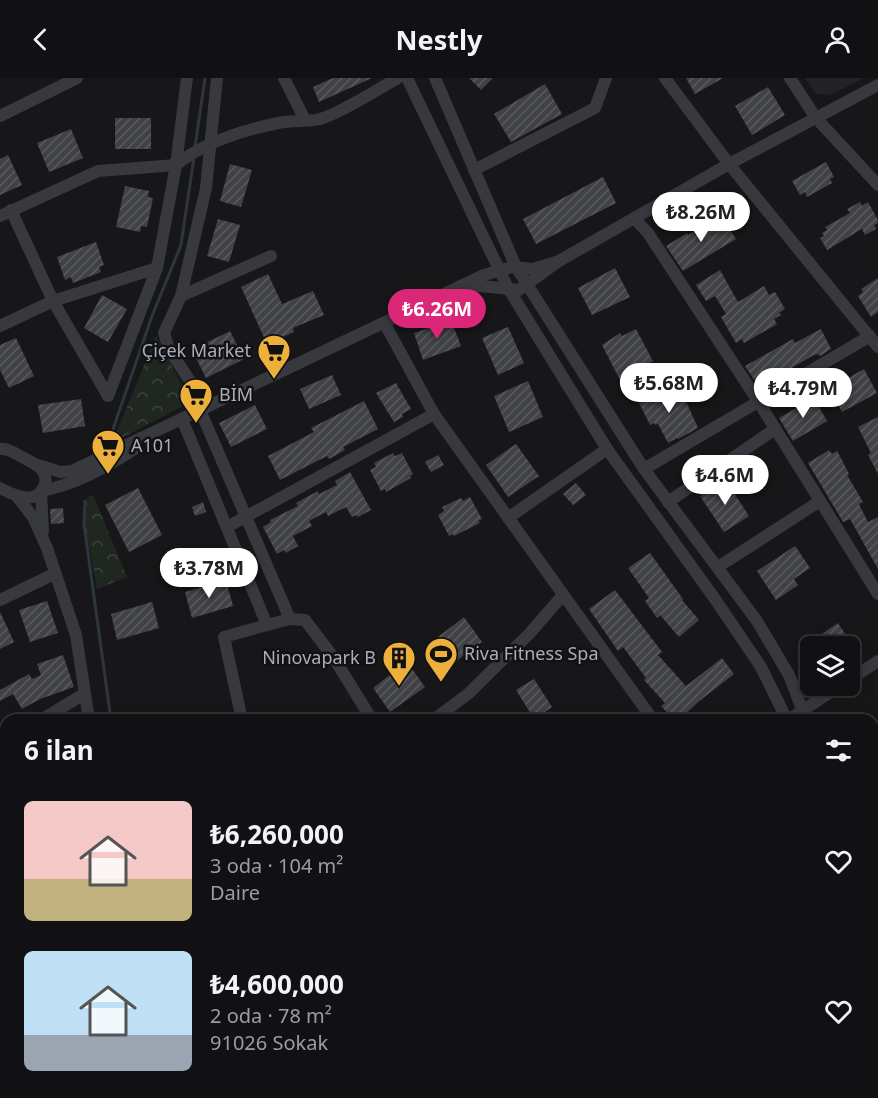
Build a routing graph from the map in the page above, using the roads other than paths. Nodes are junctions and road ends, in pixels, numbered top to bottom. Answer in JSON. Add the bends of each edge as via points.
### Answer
{"nodes":[{"id":1,"x":77,"y":78,"type":"edge"},
{"id":2,"x":181,"y":78,"type":"edge"},
{"id":3,"x":187,"y":78,"type":"edge"},
{"id":4,"x":218,"y":78,"type":"edge"},
{"id":5,"x":284,"y":78,"type":"edge"},
{"id":6,"x":398,"y":78,"type":"edge"},
{"id":7,"x":407,"y":78,"type":"edge"},
{"id":8,"x":435,"y":78,"type":"edge"},
{"id":9,"x":606,"y":78,"type":"edge"},
{"id":10,"x":665,"y":78,"type":"edge"},
{"id":11,"x":790,"y":78,"type":"edge"},
{"id":12,"x":878,"y":85,"type":"edge"},
{"id":13,"x":0,"y":116,"type":"edge"},
{"id":14,"x":816,"y":118,"type":"junction"},
{"id":15,"x":304,"y":120,"type":"junction"},
{"id":16,"x":205,"y":148,"type":"junction"},
{"id":17,"x":181,"y":161,"type":"junction"},
{"id":18,"x":729,"y":164,"type":"junction"},
{"id":19,"x":474,"y":170,"type":"junction"},
{"id":20,"x":878,"y":185,"type":"edge"},
{"id":21,"x":6,"y":213,"type":"edge"},
{"id":22,"x":635,"y":219,"type":"junction"},
{"id":23,"x":271,"y":256,"type":"dead end"},
{"id":24,"x":559,"y":261,"type":"junction"},
{"id":25,"x":516,"y":267,"type":"junction"},
{"id":26,"x":157,"y":268,"type":"junction"},
{"id":27,"x":500,"y":271,"type":"junction"},
{"id":28,"x":527,"y":286,"type":"junction"},
{"id":29,"x":456,"y":288,"type":"junction"},
{"id":30,"x":508,"y":288,"type":"junction"},
{"id":31,"x":181,"y":296,"type":"junction"},
{"id":32,"x":54,"y":301,"type":"junction"},
{"id":33,"x":385,"y":324,"type":"junction"},
{"id":34,"x":0,"y":326,"type":"edge"},
{"id":35,"x":870,"y":336,"type":"junction"},
{"id":36,"x":878,"y":347,"type":"edge"},
{"id":37,"x":758,"y":401,"type":"junction"},
{"id":38,"x":203,"y":409,"type":"junction"},
{"id":39,"x":434,"y":414,"type":"junction"},
{"id":40,"x":183,"y":418,"type":"junction"},
{"id":41,"x":775,"y":429,"type":"junction"},
{"id":42,"x":2,"y":446,"type":"edge"},
{"id":43,"x":607,"y":449,"type":"junction"},
{"id":44,"x":34,"y":464,"type":"junction"},
{"id":45,"x":644,"y":469,"type":"junction"},
{"id":46,"x":0,"y":488,"type":"edge"},
{"id":47,"x":41,"y":491,"type":"junction"},
{"id":48,"x":16,"y":495,"type":"junction"},
{"id":49,"x":820,"y":501,"type":"junction"},
{"id":50,"x":669,"y":502,"type":"junction"},
{"id":51,"x":246,"y":518,"type":"junction"},
{"id":52,"x":508,"y":518,"type":"junction"},
{"id":53,"x":227,"y":527,"type":"junction"},
{"id":54,"x":47,"y":548,"type":"junction"},
{"id":55,"x":718,"y":567,"type":"junction"},
{"id":56,"x":54,"y":574,"type":"junction"},
{"id":57,"x":878,"y":594,"type":"edge"},
{"id":58,"x":563,"y":595,"type":"junction"},
{"id":59,"x":0,"y":600,"type":"edge"},
{"id":60,"x":290,"y":619,"type":"junction"},
{"id":61,"x":267,"y":625,"type":"junction"},
{"id":62,"x":878,"y":661,"type":"edge"},
{"id":63,"x":860,"y":673,"type":"edge"},
{"id":64,"x":84,"y":694,"type":"junction"},
{"id":65,"x":828,"y":696,"type":"edge"},
{"id":66,"x":51,"y":714,"type":"edge"},
{"id":67,"x":88,"y":714,"type":"edge"},
{"id":68,"x":241,"y":714,"type":"edge"},
{"id":69,"x":368,"y":714,"type":"edge"},
{"id":70,"x":441,"y":714,"type":"edge"},
{"id":71,"x":649,"y":714,"type":"edge"},
{"id":72,"x":784,"y":714,"type":"edge"},
{"id":73,"x":804,"y":714,"type":"edge"},
{"id":74,"x":805,"y":714,"type":"edge"}],
"edges":[{"from":1,"to":13,"type":"street"},
{"from":2,"to":3,"type":"street"},
{"from":3,"to":17,"type":"street"},
{"from":4,"to":16,"type":"street"},
{"from":5,"to":15,"type":"street"},
{"from":6,"to":15,"type":"street","via":[[319,119]]},
{"from":7,"to":27,"type":"street"},
{"from":8,"to":19,"type":"street"},
{"from":9,"to":19,"type":"street","via":[[595,108]]},
{"from":10,"to":18,"type":"street"},
{"from":11,"to":14,"type":"street"},
{"from":12,"to":14,"type":"street"},
{"from":14,"to":18,"type":"street"},
{"from":14,"to":20,"type":"street"},
{"from":15,"to":16,"type":"street","via":[[250,130]]},
{"from":16,"to":17,"type":"street"},
{"from":16,"to":31,"type":"street","via":[[206,188]]},
{"from":17,"to":21,"type":"street","via":[[98,171]]},
{"from":17,"to":26,"type":"street"},
{"from":18,"to":22,"type":"street"},
{"from":18,"to":35,"type":"street"},
{"from":19,"to":25,"type":"street"},
{"from":21,"to":32,"type":"street"},
{"from":22,"to":24,"type":"street"},
{"from":22,"to":37,"type":"street"},
{"from":23,"to":31,"type":"street"},
{"from":24,"to":25,"type":"street","via":[[533,269]]},
{"from":24,"to":28,"type":"street"},
{"from":25,"to":27,"type":"street"},
{"from":25,"to":28,"type":"street"},
{"from":26,"to":32,"type":"street"},
{"from":26,"to":32,"type":"street","via":[[108,396]]},
{"from":27,"to":29,"type":"street"},
{"from":27,"to":30,"type":"street"},
{"from":28,"to":30,"type":"street","via":[[515,291]]},
{"from":28,"to":45,"type":"street"},
{"from":29,"to":30,"type":"street"},
{"from":29,"to":33,"type":"street"},
{"from":30,"to":43,"type":"street"},
{"from":31,"to":38,"type":"street","via":[[164,333]]},
{"from":32,"to":34,"type":"street"},
{"from":33,"to":38,"type":"street"},
{"from":33,"to":39,"type":"street"},
{"from":35,"to":36,"type":"street"},
{"from":35,"to":37,"type":"street"},
{"from":37,"to":41,"type":"street"},
{"from":37,"to":45,"type":"street"},
{"from":38,"to":40,"type":"street"},
{"from":38,"to":51,"type":"street"},
{"from":39,"to":51,"type":"street"},
{"from":39,"to":52,"type":"street"},
{"from":40,"to":44,"type":"street","via":[[72,471],[60,472]]},
{"from":40,"to":47,"type":"street","via":[[114,462],[68,484]]},
{"from":40,"to":53,"type":"street"},
{"from":41,"to":49,"type":"street"},
{"from":41,"to":50,"type":"street"},
{"from":42,"to":44,"type":"street"},
{"from":43,"to":52,"type":"street"},
{"from":43,"to":72,"type":"street","via":[[716,599],[754,657]]},
{"from":44,"to":47,"type":"street","via":[[44,474]]},
{"from":45,"to":50,"type":"street"},
{"from":46,"to":48,"type":"street"},
{"from":47,"to":48,"type":"street","via":[[32,497]]},
{"from":47,"to":54,"type":"street"},
{"from":48,"to":54,"type":"street","via":[[33,517]]},
{"from":49,"to":55,"type":"street"},
{"from":49,"to":57,"type":"street"},
{"from":50,"to":55,"type":"street"},
{"from":51,"to":53,"type":"street"},
{"from":51,"to":60,"type":"street"},
{"from":52,"to":58,"type":"street"},
{"from":53,"to":61,"type":"street"},
{"from":54,"to":56,"type":"street"},
{"from":55,"to":73,"type":"street","via":[[789,675]]},
{"from":56,"to":59,"type":"street"},
{"from":56,"to":64,"type":"street","via":[[76,635]]},
{"from":58,"to":70,"type":"street","via":[[468,694]]},
{"from":58,"to":71,"type":"street"},
{"from":60,"to":61,"type":"street"},
{"from":60,"to":69,"type":"street","via":[[305,620]]},
{"from":61,"to":68,"type":"street","via":[[224,637]]},
{"from":62,"to":63,"type":"street"},
{"from":64,"to":66,"type":"street"},
{"from":64,"to":67,"type":"street"},
{"from":65,"to":74,"type":"street"}]}
